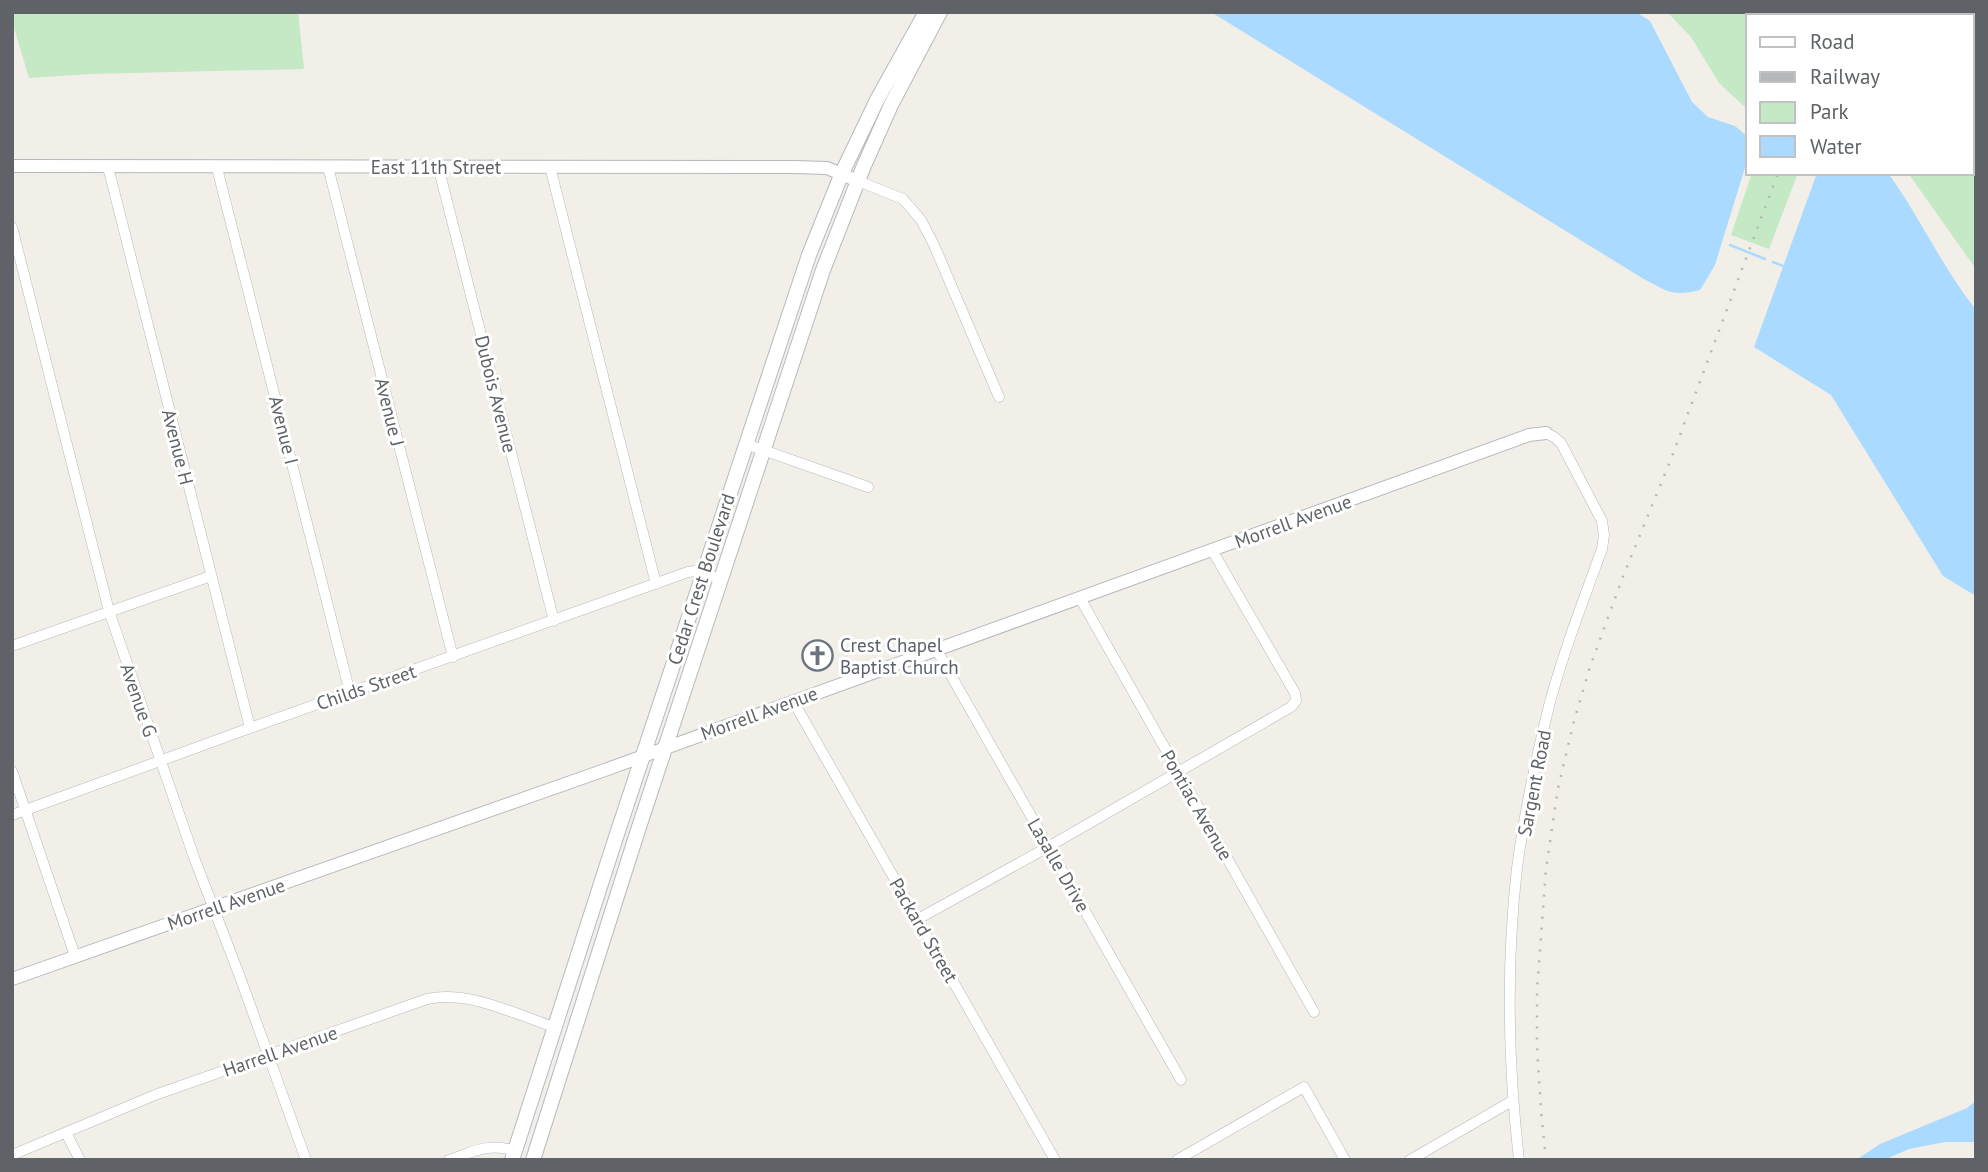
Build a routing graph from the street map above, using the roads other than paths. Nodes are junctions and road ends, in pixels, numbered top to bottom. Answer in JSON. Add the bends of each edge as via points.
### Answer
{"nodes":[{"id":1,"x":926,"y":12,"type":"edge"},
{"id":2,"x":940,"y":12,"type":"edge"},
{"id":3,"x":12,"y":166,"type":"edge"},
{"id":4,"x":438,"y":166,"type":"junction"},
{"id":5,"x":108,"y":167,"type":"junction"},
{"id":6,"x":328,"y":167,"type":"junction"},
{"id":7,"x":550,"y":167,"type":"junction"},
{"id":8,"x":217,"y":168,"type":"junction"},
{"id":9,"x":842,"y":173,"type":"junction"},
{"id":10,"x":858,"y":181,"type":"junction"},
{"id":11,"x":12,"y":227,"type":"edge"},
{"id":12,"x":999,"y":397,"type":"dead end"},
{"id":13,"x":1546,"y":433,"type":"joint"},
{"id":14,"x":746,"y":444,"type":"junction"},
{"id":15,"x":765,"y":450,"type":"junction"},
{"id":16,"x":869,"y":487,"type":"dead end"},
{"id":17,"x":1212,"y":551,"type":"junction"},
{"id":18,"x":703,"y":573,"type":"junction"},
{"id":19,"x":211,"y":576,"type":"junction"},
{"id":20,"x":721,"y":579,"type":"junction"},
{"id":21,"x":656,"y":584,"type":"junction"},
{"id":22,"x":1080,"y":598,"type":"junction"},
{"id":23,"x":109,"y":611,"type":"junction"},
{"id":24,"x":554,"y":621,"type":"junction"},
{"id":25,"x":12,"y":646,"type":"edge"},
{"id":26,"x":936,"y":649,"type":"junction"},
{"id":27,"x":453,"y":657,"type":"junction"},
{"id":28,"x":350,"y":693,"type":"junction"},
{"id":29,"x":793,"y":701,"type":"junction"},
{"id":30,"x":250,"y":728,"type":"junction"},
{"id":31,"x":667,"y":747,"type":"junction"},
{"id":32,"x":643,"y":756,"type":"junction"},
{"id":33,"x":160,"y":761,"type":"junction"},
{"id":34,"x":12,"y":771,"type":"edge"},
{"id":35,"x":1178,"y":772,"type":"junction"},
{"id":36,"x":25,"y":810,"type":"junction"},
{"id":37,"x":12,"y":815,"type":"edge"},
{"id":38,"x":1048,"y":847,"type":"junction"},
{"id":39,"x":214,"y":908,"type":"junction"},
{"id":40,"x":918,"y":919,"type":"junction"},
{"id":41,"x":75,"y":956,"type":"junction"},
{"id":42,"x":12,"y":979,"type":"edge"},
{"id":43,"x":1314,"y":1012,"type":"dead end"},
{"id":44,"x":554,"y":1027,"type":"junction"},
{"id":45,"x":573,"y":1033,"type":"junction"},
{"id":46,"x":269,"y":1056,"type":"junction"},
{"id":47,"x":1181,"y":1080,"type":"dead end"},
{"id":48,"x":1513,"y":1101,"type":"junction"},
{"id":49,"x":65,"y":1133,"type":"junction"},
{"id":50,"x":12,"y":1155,"type":"edge"},
{"id":51,"x":518,"y":1157,"type":"edge"},
{"id":52,"x":80,"y":1160,"type":"edge"},
{"id":53,"x":306,"y":1160,"type":"edge"},
{"id":54,"x":449,"y":1160,"type":"edge"},
{"id":55,"x":533,"y":1160,"type":"edge"},
{"id":56,"x":1055,"y":1160,"type":"edge"},
{"id":57,"x":1177,"y":1160,"type":"edge"},
{"id":58,"x":1345,"y":1160,"type":"edge"},
{"id":59,"x":1410,"y":1160,"type":"edge"},
{"id":60,"x":1519,"y":1160,"type":"edge"}],
"edges":[{"from":1,"to":9,"type":"main road","name":"Cedar Crest Boulevard"},
{"from":2,"to":10,"type":"main road","name":"Cedar Crest Boulevard"},
{"from":3,"to":5,"type":"street","name":"East 11th Street"},
{"from":4,"to":6,"type":"street","name":"East 11th Street"},
{"from":4,"to":7,"type":"street","name":"East 11th Street"},
{"from":4,"to":24,"type":"street","name":"Dubois Avenue"},
{"from":5,"to":8,"type":"street","name":"East 11th Street"},
{"from":5,"to":19,"type":"street","name":"Avenue H"},
{"from":6,"to":8,"type":"street","name":"East 11th Street"},
{"from":6,"to":27,"type":"street","name":"Avenue J"},
{"from":7,"to":9,"type":"street","name":"East 11th Street","via":[[794,167]]},
{"from":7,"to":21,"type":"street"},
{"from":8,"to":28,"type":"street","name":"Avenue I"},
{"from":9,"to":10,"type":"street","name":"East 11th Street"},
{"from":9,"to":14,"type":"main road","name":"Cedar Crest Boulevard","via":[[809,255]]},
{"from":10,"to":12,"type":"street","via":[[903,199],[922,220]]},
{"from":10,"to":15,"type":"main road","name":"Cedar Crest Boulevard","via":[[823,270]]},
{"from":11,"to":23,"type":"street","name":"Avenue G"},
{"from":13,"to":17,"type":"street","name":"Morrell Avenue","via":[[1529,435]]},
{"from":13,"to":48,"type":"street","name":"Sargent Road","via":[[1561,443],[1597,509],[1604,535],[1550,704],[1518,866],[1510,972]]},
{"from":14,"to":15,"type":"street"},
{"from":14,"to":18,"type":"main road","name":"Cedar Crest Boulevard"},
{"from":15,"to":16,"type":"street"},
{"from":15,"to":20,"type":"main road","name":"Cedar Crest Boulevard"},
{"from":17,"to":22,"type":"street","name":"Morrell Avenue"},
{"from":17,"to":35,"type":"street","via":[[1296,701]]},
{"from":18,"to":20,"type":"street","name":"Childs Street"},
{"from":18,"to":21,"type":"street","name":"Childs Street","via":[[688,572]]},
{"from":18,"to":32,"type":"main road","name":"Cedar Crest Boulevard"},
{"from":19,"to":23,"type":"street"},
{"from":19,"to":30,"type":"street","name":"Avenue H"},
{"from":20,"to":31,"type":"main road","name":"Cedar Crest Boulevard"},
{"from":21,"to":24,"type":"street","name":"Childs Street"},
{"from":22,"to":26,"type":"street","name":"Morrell Avenue"},
{"from":22,"to":35,"type":"street","name":"Pontiac Avenue"},
{"from":23,"to":25,"type":"street"},
{"from":23,"to":33,"type":"street","name":"Avenue G"},
{"from":24,"to":27,"type":"street","name":"Childs Street"},
{"from":26,"to":29,"type":"street","name":"Morrell Avenue"},
{"from":26,"to":38,"type":"street","name":"Lasalle Drive"},
{"from":27,"to":28,"type":"street","name":"Childs Street"},
{"from":28,"to":30,"type":"street","name":"Childs Street"},
{"from":29,"to":31,"type":"street","name":"Morrell Avenue"},
{"from":29,"to":40,"type":"street","name":"Packard Street"},
{"from":30,"to":33,"type":"street","name":"Childs Street"},
{"from":31,"to":32,"type":"street","name":"Morrell Avenue"},
{"from":31,"to":45,"type":"main road","name":"Cedar Crest Boulevard"},
{"from":32,"to":39,"type":"street","name":"Morrell Avenue"},
{"from":32,"to":44,"type":"main road","name":"Cedar Crest Boulevard"},
{"from":33,"to":36,"type":"street","name":"Childs Street"},
{"from":33,"to":39,"type":"street","name":"Avenue G"},
{"from":34,"to":36,"type":"street"},
{"from":35,"to":38,"type":"street"},
{"from":35,"to":43,"type":"street","name":"Pontiac Avenue"},
{"from":36,"to":37,"type":"street","name":"Childs Street"},
{"from":36,"to":41,"type":"street"},
{"from":38,"to":40,"type":"street"},
{"from":38,"to":47,"type":"street","name":"Lasalle Drive"},
{"from":39,"to":41,"type":"street","name":"Morrell Avenue"},
{"from":39,"to":46,"type":"street","name":"Avenue G"},
{"from":40,"to":56,"type":"street","name":"Packard Street"},
{"from":41,"to":42,"type":"street","name":"Morrell Avenue"},
{"from":44,"to":45,"type":"main road"},
{"from":44,"to":46,"type":"street","name":"Harrell Avenue","via":[[466,997],[441,996]]},
{"from":44,"to":51,"type":"main road","name":"Cedar Crest Boulevard"},
{"from":45,"to":55,"type":"main road","name":"Cedar Crest Boulevard"},
{"from":46,"to":49,"type":"street","name":"Harrell Avenue","via":[[155,1095]]},
{"from":46,"to":53,"type":"street","name":"Avenue G"},
{"from":48,"to":59,"type":"street"},
{"from":48,"to":60,"type":"street","name":"Sargent Road"},
{"from":49,"to":50,"type":"street","name":"Harrell Avenue"},
{"from":49,"to":52,"type":"street"},
{"from":51,"to":54,"type":"street","via":[[497,1146]]},
{"from":57,"to":58,"type":"street","via":[[1304,1087]]}]}
